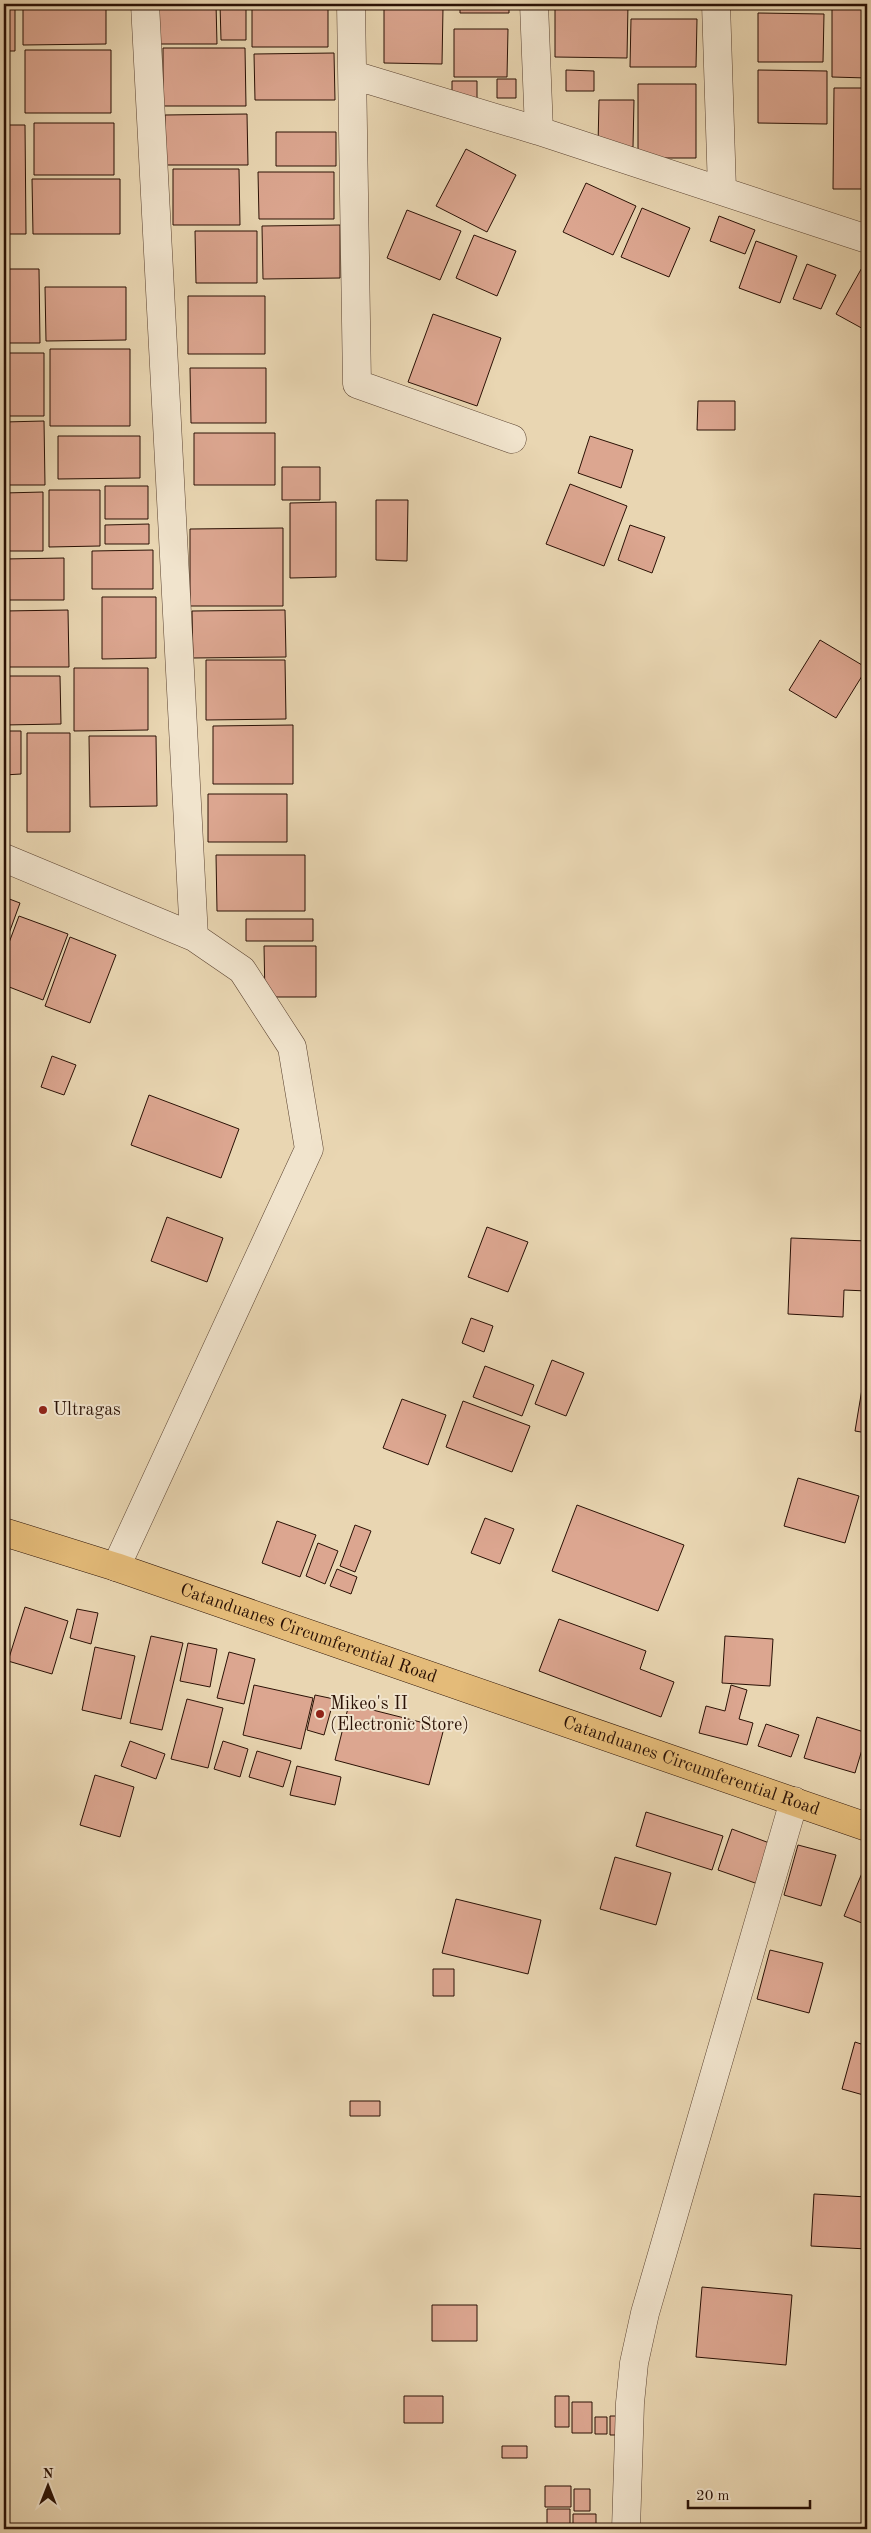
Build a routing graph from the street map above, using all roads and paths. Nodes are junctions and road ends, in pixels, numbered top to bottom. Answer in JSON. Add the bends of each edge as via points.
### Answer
{"nodes":[{"id":1,"x":145,"y":4,"type":"edge"},
{"id":2,"x":351,"y":4,"type":"edge"},
{"id":3,"x":534,"y":4,"type":"edge"},
{"id":4,"x":716,"y":4,"type":"edge"},
{"id":5,"x":353,"y":76,"type":"junction"},
{"id":6,"x":539,"y":131,"type":"junction"},
{"id":7,"x":722,"y":190,"type":"junction"},
{"id":8,"x":867,"y":239,"type":"edge"},
{"id":9,"x":512,"y":439,"type":"dead end"},
{"id":10,"x":4,"y":858,"type":"edge"},
{"id":11,"x":194,"y":938,"type":"junction"},
{"id":12,"x":4,"y":1532,"type":"edge"},
{"id":13,"x":116,"y":1567,"type":"junction"},
{"id":14,"x":794,"y":1802,"type":"junction"},
{"id":15,"x":867,"y":1827,"type":"edge"},
{"id":16,"x":626,"y":2529,"type":"edge"}],
"edges":[{"from":1,"to":11,"type":"street"},
{"from":2,"to":5,"type":"street"},
{"from":3,"to":6,"type":"street"},
{"from":4,"to":7,"type":"street"},
{"from":5,"to":6,"type":"street"},
{"from":5,"to":9,"type":"street","via":[[357,384]]},
{"from":6,"to":7,"type":"street"},
{"from":7,"to":8,"type":"street"},
{"from":10,"to":11,"type":"street"},
{"from":11,"to":13,"type":"street","via":[[242,970],[292,1047],[309,1149]]},
{"from":12,"to":13,"type":"main road","name":"Catanduanes Circumferential Road"},
{"from":13,"to":14,"type":"main road","name":"Catanduanes Circumferential Road"},
{"from":14,"to":15,"type":"main road","name":"Catanduanes Circumferential Road"},
{"from":14,"to":16,"type":"street","via":[[645,2313],[634,2363],[630,2403]]}]}
